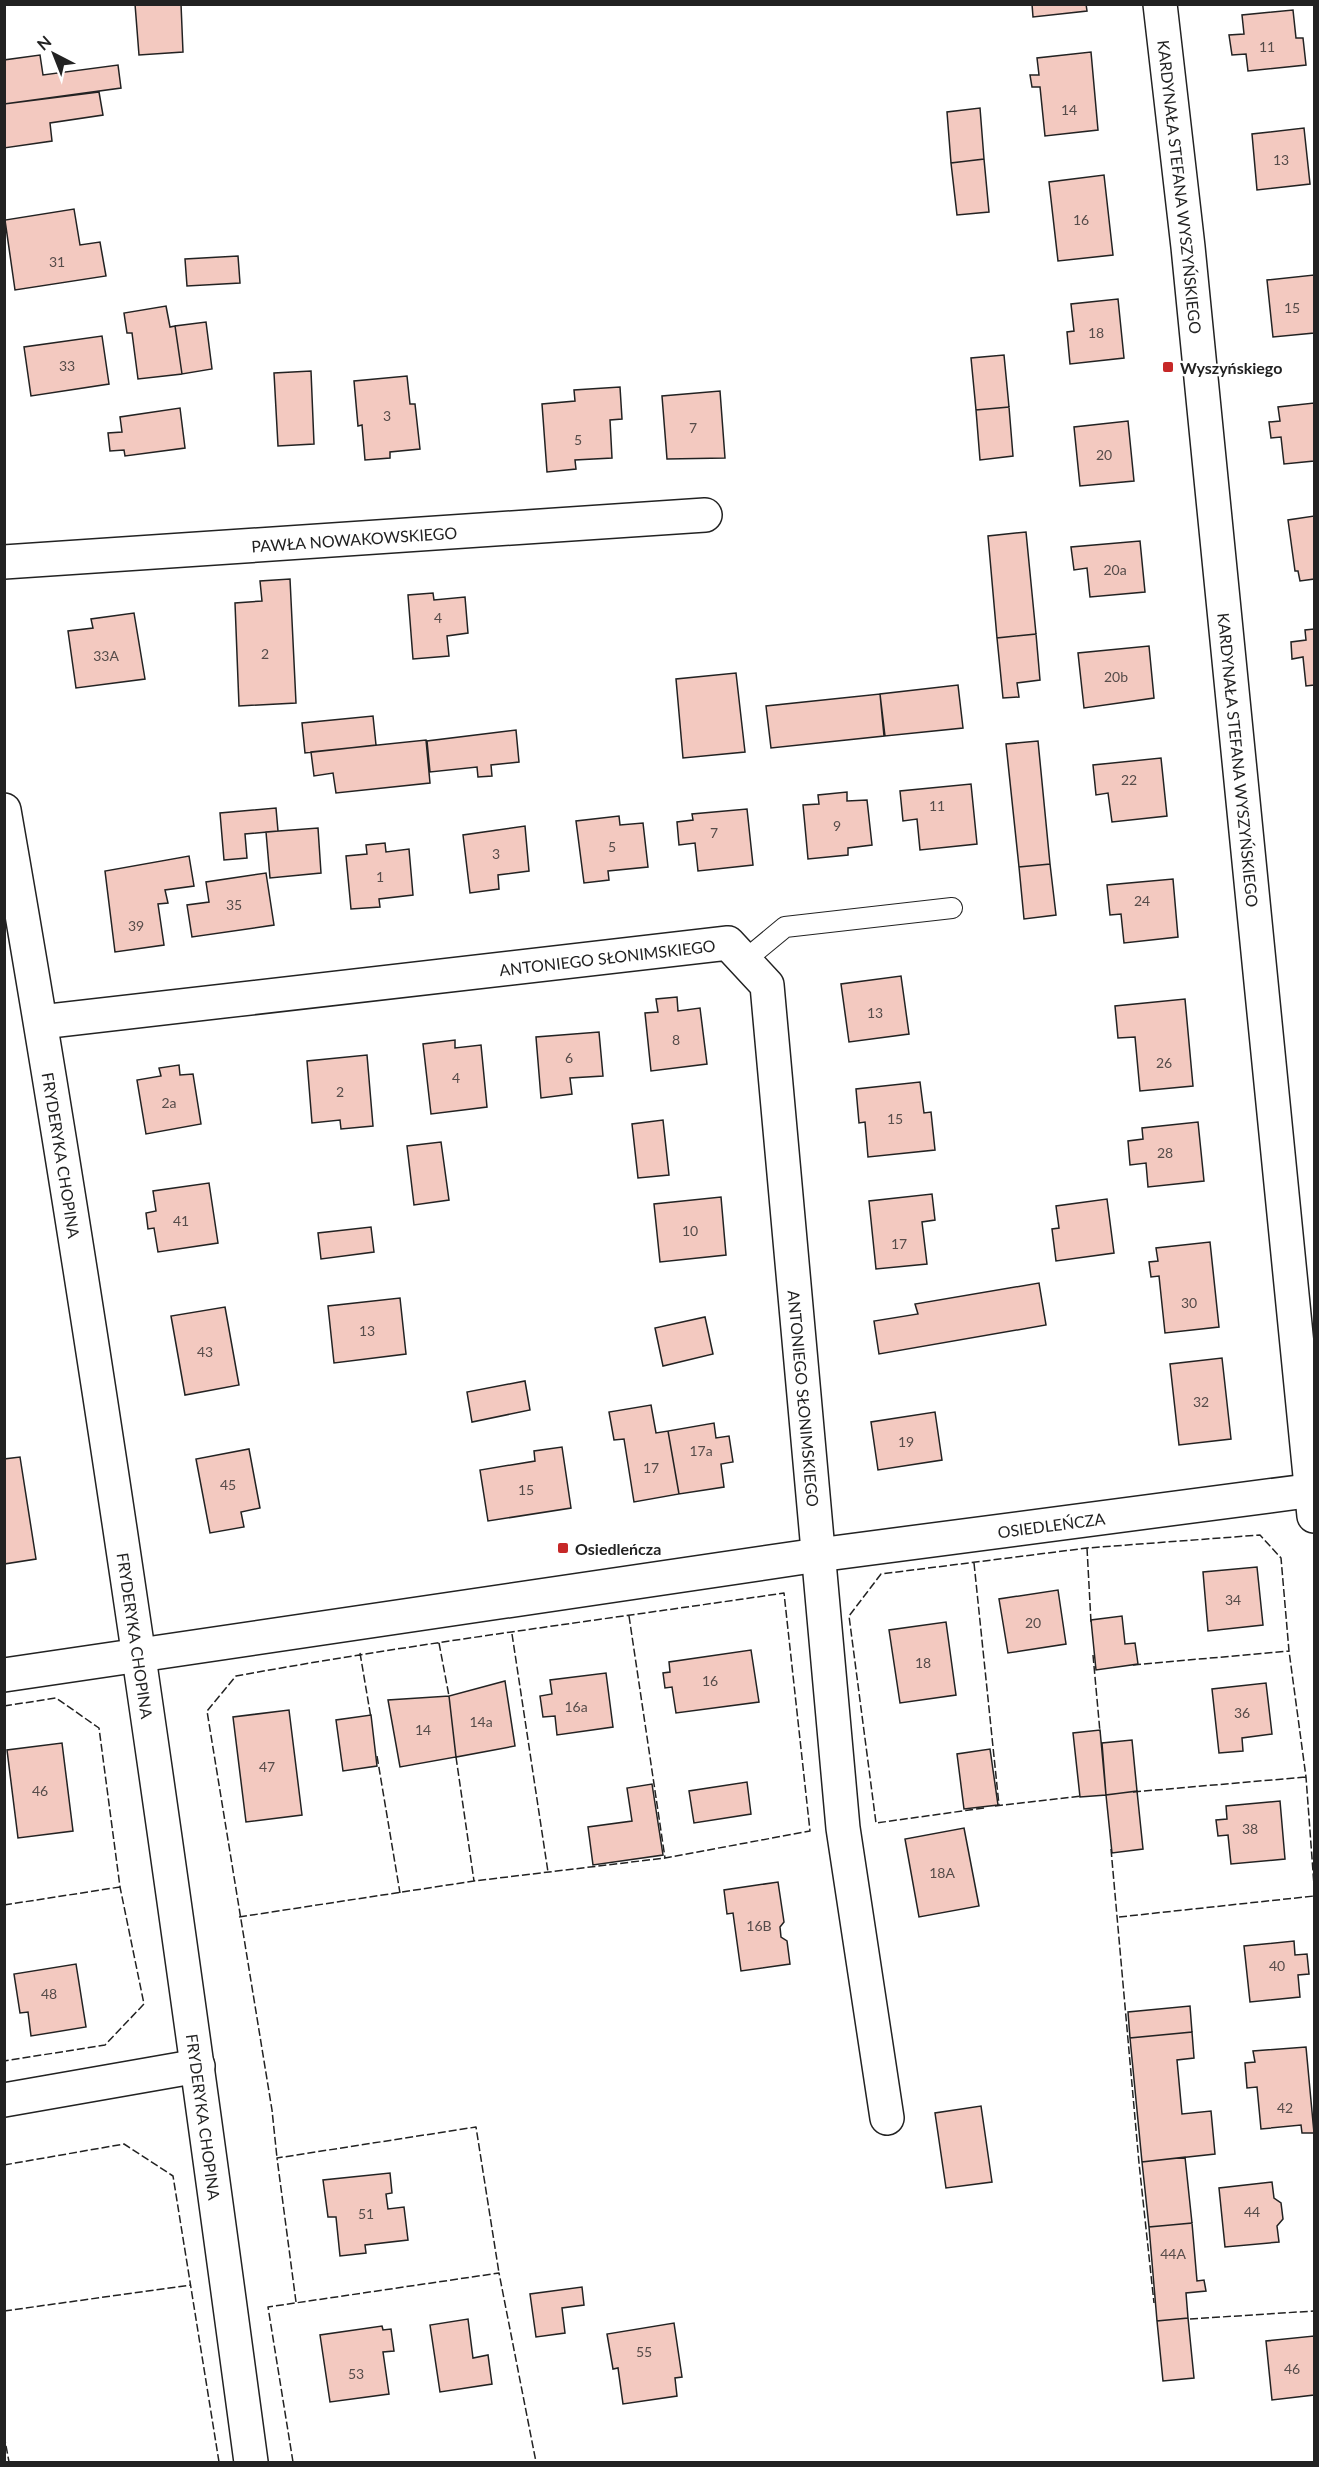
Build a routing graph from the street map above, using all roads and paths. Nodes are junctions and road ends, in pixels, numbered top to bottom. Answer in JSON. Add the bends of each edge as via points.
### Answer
{"nodes":[{"id":1,"x":1160,"y":4,"type":"edge"},
{"id":2,"x":705,"y":515,"type":"dead end"},
{"id":3,"x":4,"y":562,"type":"edge"},
{"id":4,"x":4,"y":810,"type":"edge"},
{"id":5,"x":952,"y":908,"type":"dead end"},
{"id":6,"x":744,"y":961,"type":"junction"},
{"id":7,"x":41,"y":1022,"type":"junction"},
{"id":8,"x":1314,"y":1499,"type":"edge"},
{"id":9,"x":818,"y":1555,"type":"junction"},
{"id":10,"x":139,"y":1655,"type":"junction"},
{"id":11,"x":4,"y":1676,"type":"edge"},
{"id":12,"x":198,"y":2066,"type":"junction"},
{"id":13,"x":4,"y":2100,"type":"edge"},
{"id":14,"x":887,"y":2118,"type":"dead end"},
{"id":15,"x":250,"y":2463,"type":"edge"}],
"edges":[{"from":1,"to":8,"type":"street","name":"KARDYNAŁA STEFANA WYSZYŃSKIEGO"},
{"from":2,"to":3,"type":"street","name":"PAWŁA NOWAKOWSKIEGO"},
{"from":4,"to":7,"type":"street","name":"FRYDERYKA CHOPINA"},
{"from":5,"to":6,"type":"lane","via":[[785,927]]},
{"from":6,"to":7,"type":"street","name":"ANTONIEGO SŁONIMSKIEGO","via":[[728,943]]},
{"from":6,"to":9,"type":"street","name":"ANTONIEGO SŁONIMSKIEGO","via":[[767,985]]},
{"from":7,"to":10,"type":"street","name":"FRYDERYKA CHOPINA"},
{"from":8,"to":9,"type":"street","name":"OSIEDLEŃCZA"},
{"from":9,"to":10,"type":"street","name":"OSIEDLEŃCZA"},
{"from":9,"to":14,"type":"street","name":"ANTONIEGO SŁONIMSKIEGO","via":[[843,1828]]},
{"from":10,"to":11,"type":"street","name":"OSIEDLEŃCZA"},
{"from":10,"to":12,"type":"street","name":"FRYDERYKA CHOPINA"},
{"from":12,"to":13,"type":"street"},
{"from":12,"to":15,"type":"street","name":"FRYDERYKA CHOPINA"}]}
